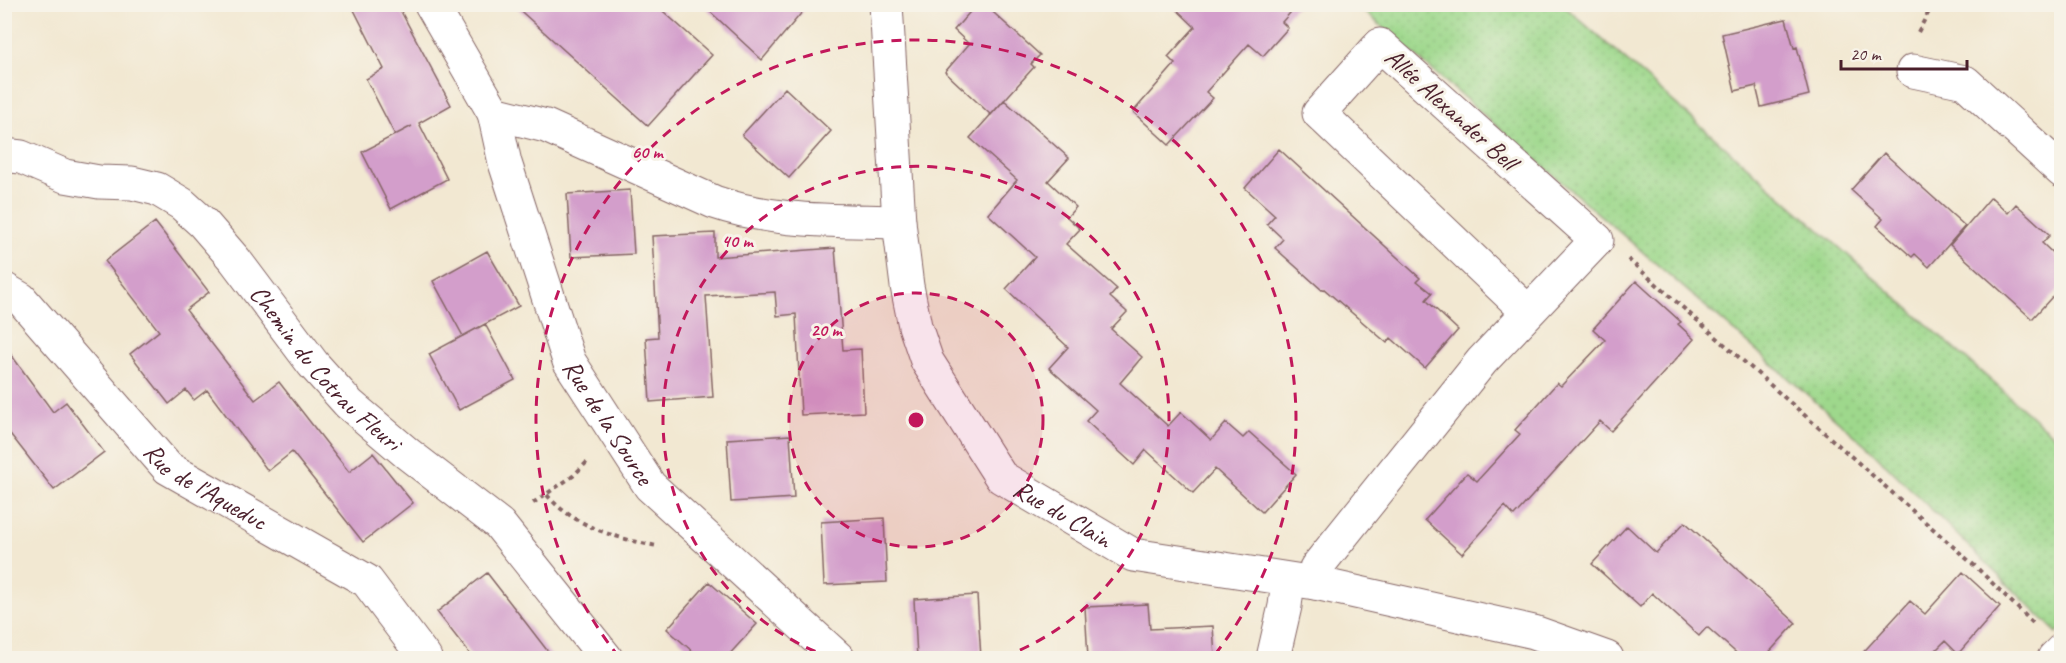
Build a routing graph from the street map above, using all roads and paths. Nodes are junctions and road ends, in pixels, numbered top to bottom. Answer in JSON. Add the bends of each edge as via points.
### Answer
{"nodes":[{"id":1,"x":431,"y":4,"type":"edge"},
{"id":2,"x":886,"y":4,"type":"edge"},
{"id":3,"x":1912,"y":71,"type":"dead end"},
{"id":4,"x":494,"y":113,"type":"junction"},
{"id":5,"x":8,"y":155,"type":"edge"},
{"id":6,"x":2061,"y":171,"type":"edge"},
{"id":7,"x":899,"y":222,"type":"junction"},
{"id":8,"x":1597,"y":240,"type":"junction"},
{"id":9,"x":4,"y":289,"type":"edge"},
{"id":10,"x":1528,"y":312,"type":"junction"},
{"id":11,"x":596,"y":454,"type":"dead end"},
{"id":12,"x":660,"y":547,"type":"dead end"},
{"id":13,"x":1302,"y":581,"type":"junction"},
{"id":14,"x":2061,"y":650,"type":"edge"},
{"id":15,"x":425,"y":658,"type":"edge"},
{"id":16,"x":606,"y":658,"type":"edge"},
{"id":17,"x":838,"y":658,"type":"edge"},
{"id":18,"x":1273,"y":658,"type":"edge"},
{"id":19,"x":1607,"y":658,"type":"edge"},
{"id":20,"x":2054,"y":658,"type":"edge"}],
"edges":[{"from":1,"to":4,"type":"street","name":"Rue de la Source"},
{"from":2,"to":7,"type":"street","name":"Rue du Clain"},
{"from":3,"to":6,"type":"street","via":[[1965,82]]},
{"from":4,"to":7,"type":"street","via":[[546,126],[737,209],[792,219]]},
{"from":4,"to":17,"type":"street","name":"Rue de la Source","via":[[505,163],[569,362],[650,486]]},
{"from":5,"to":16,"type":"street","name":"Chemin du Cotrau Fleuri","via":[[65,176],[157,189],[182,204],[235,260],[313,364],[349,404],[499,524]]},
{"from":7,"to":13,"type":"street","name":"Rue du Clain","via":[[915,326],[927,361],[1001,477],[1133,555]]},
{"from":8,"to":10,"type":"street"},
{"from":8,"to":10,"type":"street","name":"Allée Alexander Bell","via":[[1380,45],[1319,113]]},
{"from":8,"to":14,"type":"path","via":[[1651,279],[1975,566]]},
{"from":9,"to":15,"type":"street","name":"Rue de l'Aqueduc","via":[[21,299],[168,468],[367,581]]},
{"from":10,"to":13,"type":"street","via":[[1482,362]]},
{"from":11,"to":12,"type":"path","via":[[547,495],[567,514],[609,534]]},
{"from":13,"to":18,"type":"street","via":[[1285,606]]},
{"from":13,"to":19,"type":"street","name":"Rue du Clain","via":[[1534,632]]},
{"from":14,"to":20,"type":"street"}]}
